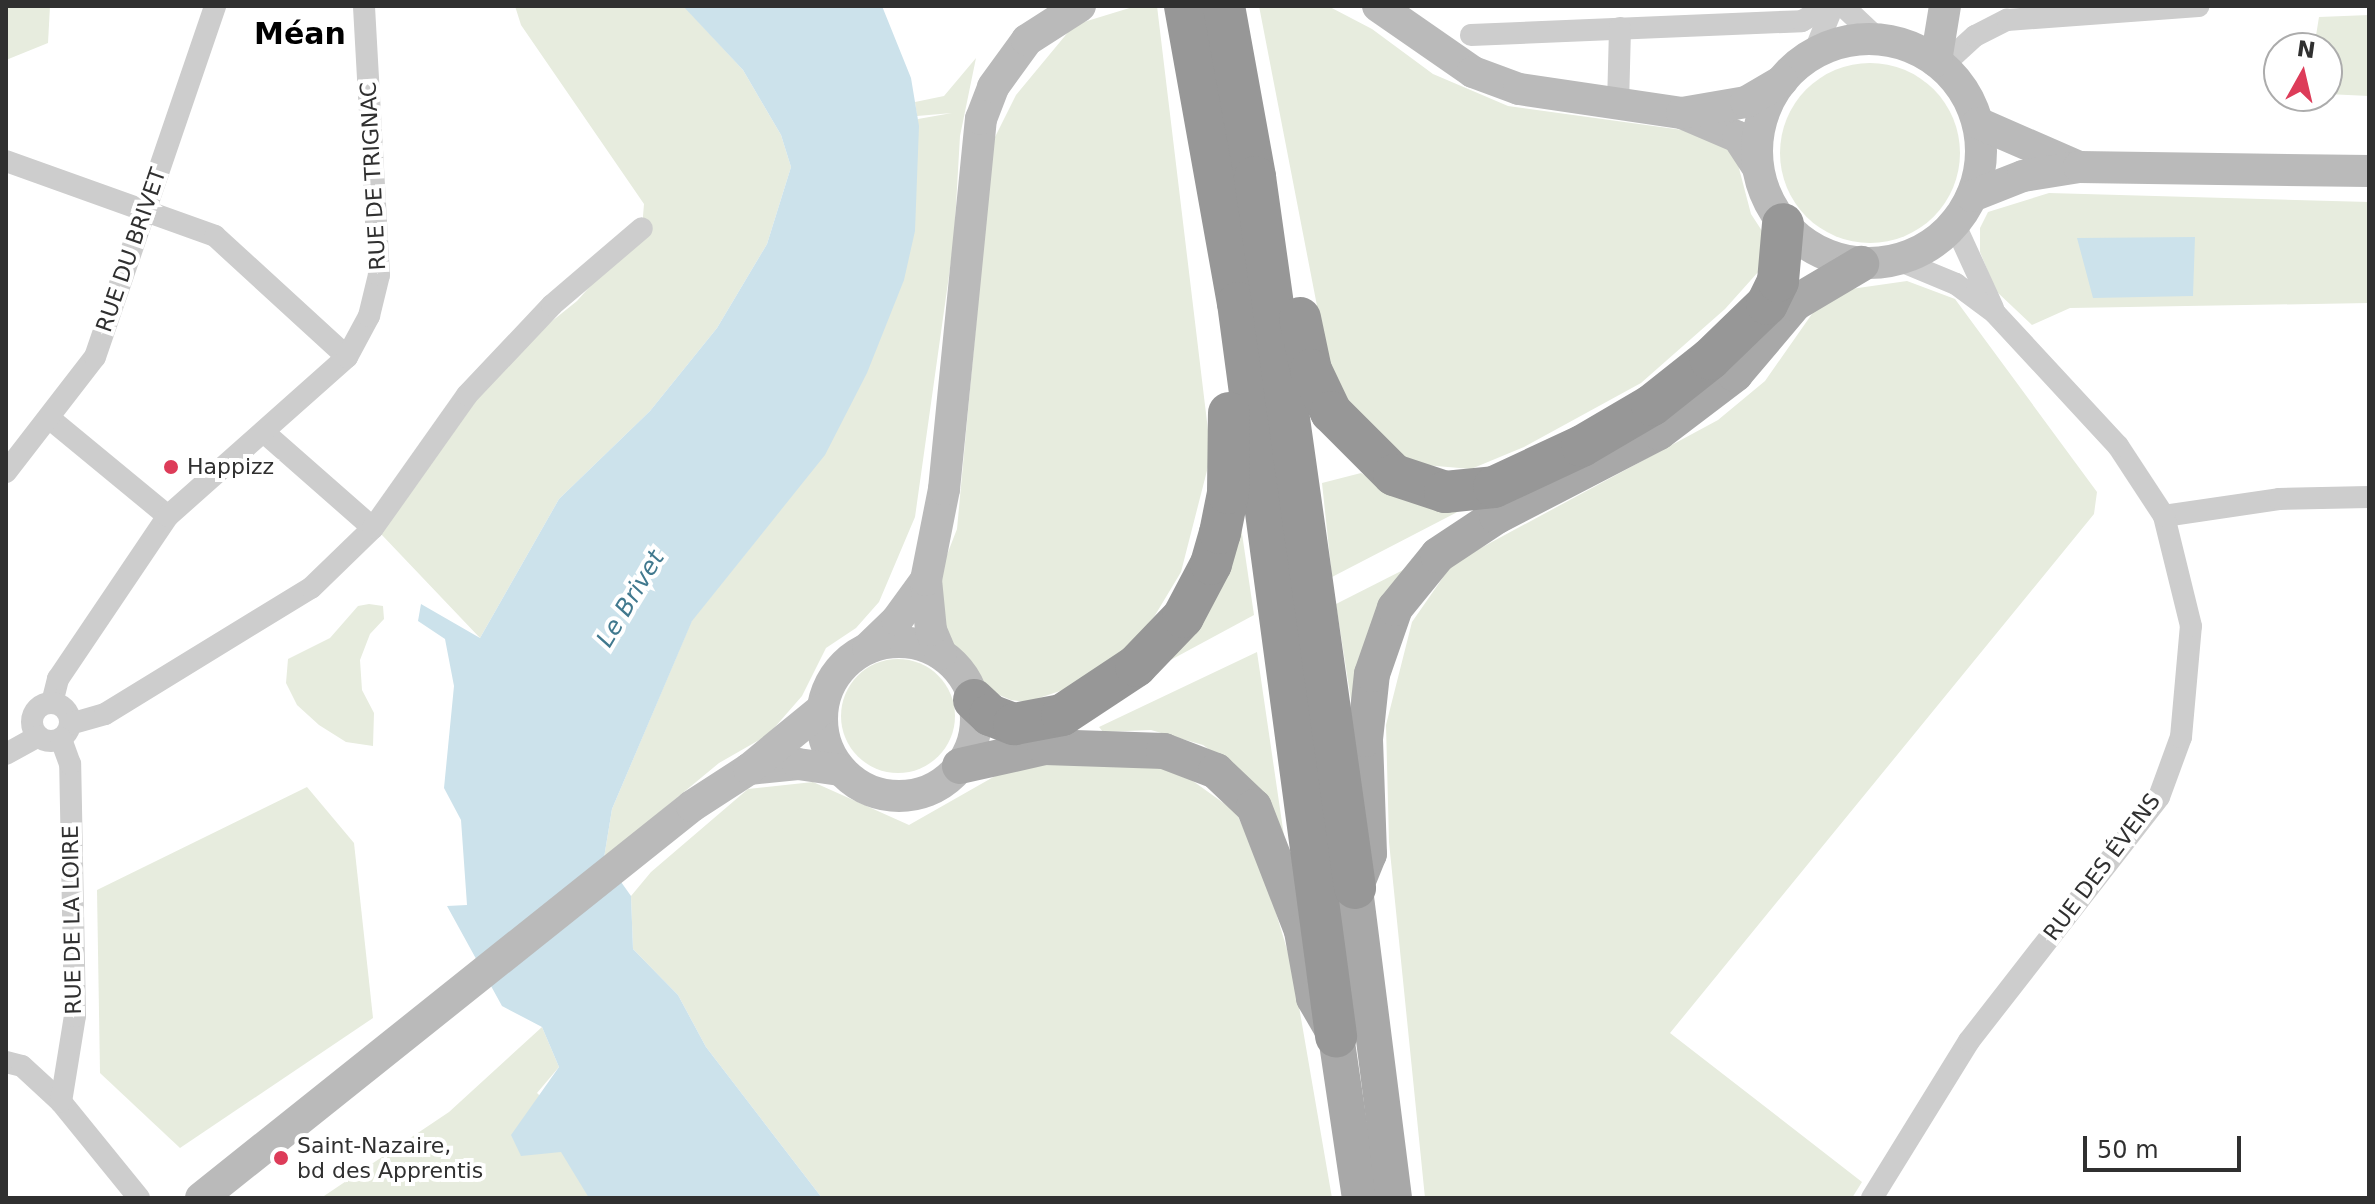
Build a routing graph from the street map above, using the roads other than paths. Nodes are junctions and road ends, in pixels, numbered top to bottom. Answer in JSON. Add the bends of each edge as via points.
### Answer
{"nodes":[{"id":1,"x":215,"y":6,"type":"edge"},
{"id":2,"x":364,"y":6,"type":"edge"},
{"id":3,"x":1080,"y":6,"type":"edge"},
{"id":4,"x":1185,"y":6,"type":"edge"},
{"id":5,"x":1224,"y":6,"type":"edge"},
{"id":6,"x":1378,"y":6,"type":"edge"},
{"id":7,"x":1831,"y":6,"type":"edge"},
{"id":8,"x":1843,"y":6,"type":"edge"},
{"id":9,"x":1934,"y":6,"type":"edge"},
{"id":10,"x":1945,"y":6,"type":"edge"},
{"id":11,"x":2198,"y":6,"type":"edge"},
{"id":12,"x":1620,"y":28,"type":"junction"},
{"id":13,"x":1471,"y":35,"type":"dead end"},
{"id":14,"x":1886,"y":41,"type":"junction"},
{"id":15,"x":1814,"y":53,"type":"junction"},
{"id":16,"x":1939,"y":64,"type":"junction"},
{"id":17,"x":1782,"y":81,"type":"junction"},
{"id":18,"x":1618,"y":105,"type":"junction"},
{"id":19,"x":1682,"y":113,"type":"junction"},
{"id":20,"x":1978,"y":123,"type":"junction"},
{"id":21,"x":6,"y":161,"type":"edge"},
{"id":22,"x":1757,"y":166,"type":"junction"},
{"id":23,"x":2079,"y":167,"type":"junction"},
{"id":24,"x":2369,"y":171,"type":"edge"},
{"id":25,"x":1236,"y":179,"type":"junction"},
{"id":26,"x":1972,"y":196,"type":"junction"},
{"id":27,"x":144,"y":210,"type":"junction"},
{"id":28,"x":1783,"y":224,"type":"junction"},
{"id":29,"x":1955,"y":225,"type":"junction"},
{"id":30,"x":642,"y":228,"type":"dead end"},
{"id":31,"x":1898,"y":260,"type":"junction"},
{"id":32,"x":1861,"y":264,"type":"junction"},
{"id":33,"x":1995,"y":313,"type":"junction"},
{"id":34,"x":347,"y":357,"type":"junction"},
{"id":35,"x":49,"y":418,"type":"junction"},
{"id":36,"x":266,"y":434,"type":"junction"},
{"id":37,"x":6,"y":472,"type":"edge"},
{"id":38,"x":2369,"y":497,"type":"edge"},
{"id":39,"x":168,"y":516,"type":"junction"},
{"id":40,"x":2164,"y":516,"type":"junction"},
{"id":41,"x":373,"y":528,"type":"junction"},
{"id":42,"x":926,"y":580,"type":"junction"},
{"id":43,"x":868,"y":648,"type":"junction"},
{"id":44,"x":941,"y":654,"type":"junction"},
{"id":45,"x":974,"y":700,"type":"junction"},
{"id":46,"x":52,"y":703,"type":"junction"},
{"id":47,"x":822,"y":709,"type":"junction"},
{"id":48,"x":66,"y":731,"type":"junction"},
{"id":49,"x":38,"y":736,"type":"junction"},
{"id":50,"x":6,"y":754,"type":"edge"},
{"id":51,"x":960,"y":766,"type":"junction"},
{"id":52,"x":749,"y":769,"type":"junction"},
{"id":53,"x":840,"y":770,"type":"junction"},
{"id":54,"x":1355,"y":888,"type":"junction"},
{"id":55,"x":1336,"y":1036,"type":"junction"},
{"id":56,"x":6,"y":1062,"type":"edge"},
{"id":57,"x":61,"y":1102,"type":"junction"},
{"id":58,"x":139,"y":1198,"type":"edge"},
{"id":59,"x":201,"y":1198,"type":"edge"},
{"id":60,"x":1360,"y":1198,"type":"edge"},
{"id":61,"x":1394,"y":1198,"type":"edge"},
{"id":62,"x":1872,"y":1198,"type":"edge"}],
"edges":[{"from":1,"to":27,"type":"street","name":"RUE DU BRIVET"},
{"from":2,"to":34,"type":"street","name":"RUE DE TRIGNAC","via":[[379,275],[369,316]]},
{"from":3,"to":42,"type":"main road","via":[[1027,40],[993,87],[981,119],[944,489]]},
{"from":4,"to":25,"type":"highway"},
{"from":5,"to":25,"type":"highway"},
{"from":6,"to":18,"type":"main road","via":[[1473,72],[1519,89]]},
{"from":7,"to":12,"type":"street","via":[[1802,21]]},
{"from":7,"to":15,"type":"street"},
{"from":8,"to":14,"type":"street"},
{"from":9,"to":14,"type":"main road"},
{"from":10,"to":16,"type":"main road"},
{"from":11,"to":16,"type":"street","via":[[2007,20]]},
{"from":12,"to":13,"type":"street"},
{"from":12,"to":18,"type":"street"},
{"from":14,"to":15,"type":"main road","via":[[1835,44]]},
{"from":14,"to":16,"type":"main road"},
{"from":15,"to":17,"type":"main road"},
{"from":16,"to":20,"type":"main road","via":[[1961,87]]},
{"from":17,"to":19,"type":"main road","via":[[1746,102]]},
{"from":17,"to":22,"type":"main road","via":[[1757,136]]},
{"from":18,"to":19,"type":"main road"},
{"from":19,"to":22,"type":"main road","via":[[1738,137]]},
{"from":20,"to":23,"type":"main road"},
{"from":20,"to":26,"type":"main road","via":[[1981,160]]},
{"from":21,"to":27,"type":"street"},
{"from":22,"to":28,"type":"main road","via":[[1766,196]]},
{"from":23,"to":24,"type":"main road"},
{"from":23,"to":26,"type":"main road","via":[[2023,176]]},
{"from":25,"to":28,"type":"highway","via":[[1276,207],[1311,370],[1331,412],[1394,475],[1445,492],[1494,487],[1582,446],[1652,405],[1767,304],[1778,281]]},
{"from":25,"to":45,"type":"highway","via":[[1209,220],[1227,385],[1229,480],[1220,533],[1198,595],[1136,666],[1062,715],[1014,724],[990,715]]},
{"from":25,"to":54,"type":"highway"},
{"from":25,"to":55,"type":"highway"},
{"from":26,"to":29,"type":"main road"},
{"from":27,"to":34,"type":"street","via":[[215,236]]},
{"from":27,"to":35,"type":"street","name":"RUE DU BRIVET","via":[[95,357]]},
{"from":28,"to":32,"type":"main road","via":[[1805,244]]},
{"from":29,"to":31,"type":"main road","via":[[1929,247]]},
{"from":29,"to":33,"type":"street","name":"RUE DES ÉVENS"},
{"from":30,"to":41,"type":"street","via":[[552,305],[467,395]]},
{"from":31,"to":32,"type":"main road"},
{"from":31,"to":33,"type":"street","name":"RUE DES ÉVENS","via":[[1956,284]]},
{"from":32,"to":54,"type":"main road","via":[[1795,303],[1735,374],[1659,432],[1497,516],[1438,555],[1404,597],[1372,674],[1365,739],[1369,854]]},
{"from":33,"to":40,"type":"street","name":"RUE DES ÉVENS","via":[[2118,446]]},
{"from":34,"to":36,"type":"street","name":"RUE DE TRIGNAC"},
{"from":35,"to":37,"type":"street","name":"RUE DU BRIVET"},
{"from":35,"to":39,"type":"street"},
{"from":36,"to":39,"type":"street","name":"RUE DE TRIGNAC"},
{"from":36,"to":41,"type":"street"},
{"from":38,"to":40,"type":"street","via":[[2279,499]]},
{"from":39,"to":46,"type":"street","name":"RUE DE TRIGNAC","via":[[58,679]]},
{"from":40,"to":62,"type":"street","name":"RUE DES ÉVENS","via":[[2191,626],[2181,737],[2159,797],[1969,1041]]},
{"from":41,"to":48,"type":"street","via":[[311,588],[105,714]]},
{"from":42,"to":43,"type":"main road"},
{"from":42,"to":44,"type":"main road","via":[[931,630]]},
{"from":43,"to":44,"type":"main road","via":[[905,643]]},
{"from":43,"to":47,"type":"main road","via":[[837,672]]},
{"from":44,"to":45,"type":"main road"},
{"from":45,"to":51,"type":"main road","via":[[971,746]]},
{"from":46,"to":48,"type":"street","via":[[63,708]]},
{"from":46,"to":49,"type":"street","via":[[40,707],[33,718]]},
{"from":47,"to":52,"type":"main road"},
{"from":47,"to":53,"type":"main road","via":[[822,730]]},
{"from":48,"to":49,"type":"street","via":[[49,742]]},
{"from":48,"to":57,"type":"street","name":"RUE DE LA LOIRE","via":[[75,1016]]},
{"from":49,"to":50,"type":"street"},
{"from":51,"to":53,"type":"main road","via":[[930,790],[912,795],[886,795],[861,786]]},
{"from":51,"to":55,"type":"main road","via":[[1045,747],[1083,746],[1164,751],[1216,771],[1254,807],[1275,851],[1302,931],[1314,998]]},
{"from":52,"to":53,"type":"main road","via":[[798,764]]},
{"from":52,"to":59,"type":"main road","via":[[660,832]]},
{"from":54,"to":61,"type":"main road"},
{"from":55,"to":60,"type":"main road"},
{"from":56,"to":57,"type":"street","via":[[22,1066]]},
{"from":57,"to":58,"type":"street"}]}
